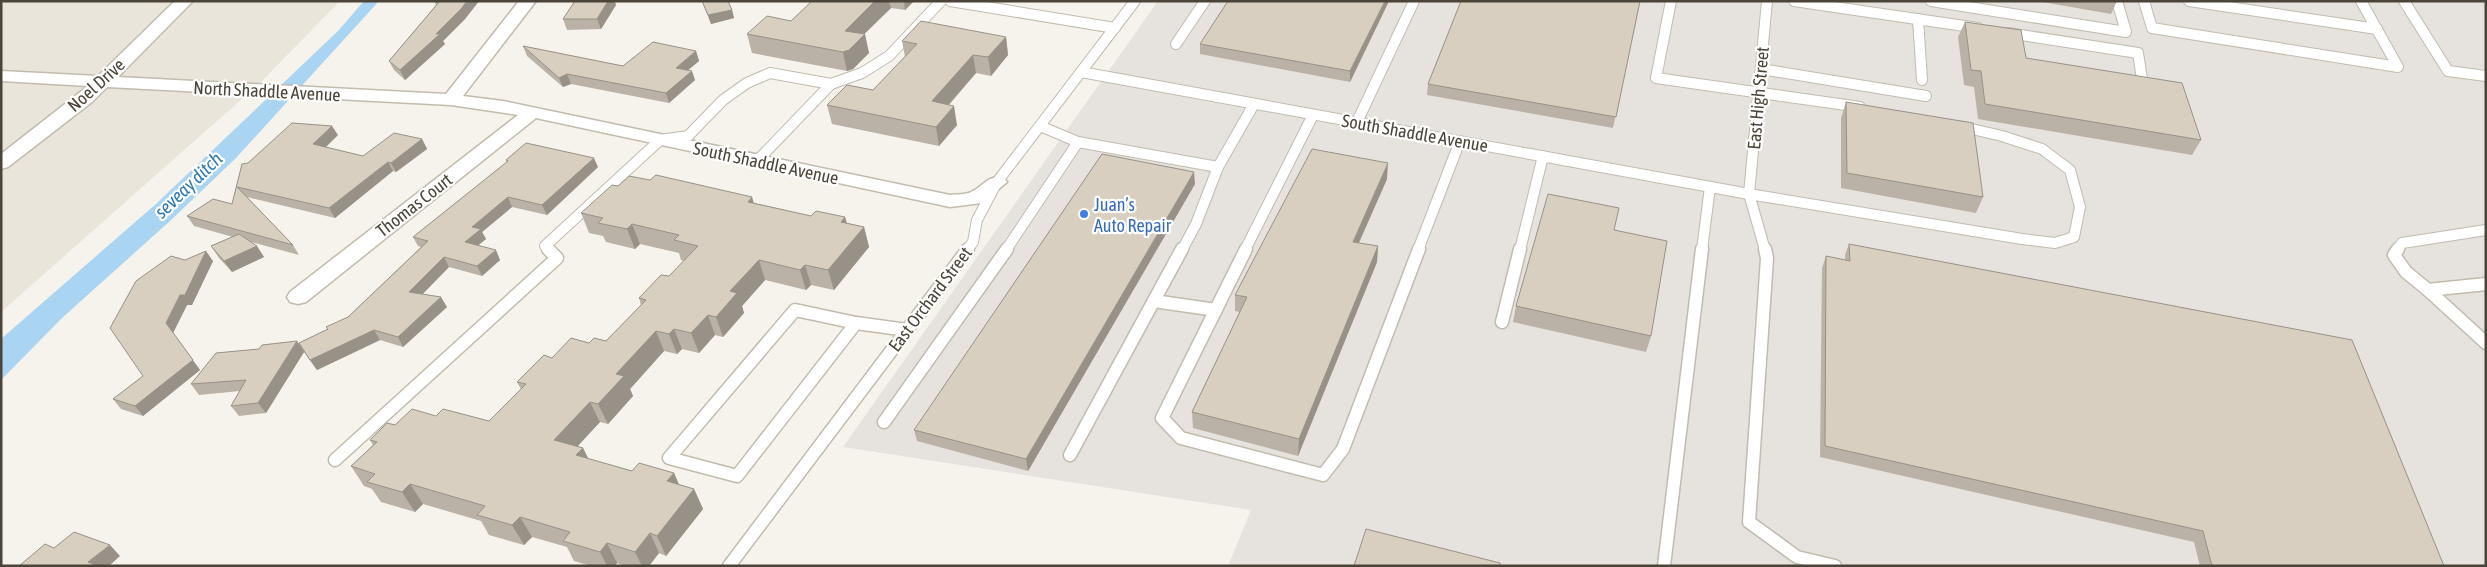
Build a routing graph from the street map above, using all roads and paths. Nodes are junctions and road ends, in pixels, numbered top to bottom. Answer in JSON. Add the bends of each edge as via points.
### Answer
{"nodes":[{"id":1,"x":185,"y":1,"type":"edge"},
{"id":2,"x":528,"y":1,"type":"edge"},
{"id":3,"x":941,"y":1,"type":"edge"},
{"id":4,"x":950,"y":1,"type":"edge"},
{"id":5,"x":1205,"y":1,"type":"edge"},
{"id":6,"x":1414,"y":1,"type":"edge"},
{"id":7,"x":1671,"y":1,"type":"edge"},
{"id":8,"x":1767,"y":1,"type":"edge"},
{"id":9,"x":1794,"y":1,"type":"edge"},
{"id":10,"x":1931,"y":1,"type":"edge"},
{"id":11,"x":2118,"y":1,"type":"edge"},
{"id":12,"x":2144,"y":1,"type":"edge"},
{"id":13,"x":2189,"y":1,"type":"edge"},
{"id":14,"x":2361,"y":1,"type":"edge"},
{"id":15,"x":2404,"y":1,"type":"edge"},
{"id":16,"x":1132,"y":2,"type":"edge"},
{"id":17,"x":1918,"y":19,"type":"junction"},
{"id":18,"x":1115,"y":28,"type":"junction"},
{"id":19,"x":2377,"y":29,"type":"junction"},
{"id":20,"x":1176,"y":44,"type":"dead end"},
{"id":21,"x":1761,"y":69,"type":"junction"},
{"id":22,"x":1081,"y":72,"type":"junction"},
{"id":23,"x":1,"y":76,"type":"edge"},
{"id":24,"x":2486,"y":76,"type":"edge"},
{"id":25,"x":2142,"y":79,"type":"edge"},
{"id":26,"x":1922,"y":80,"type":"dead end"},
{"id":27,"x":102,"y":81,"type":"junction"},
{"id":28,"x":831,"y":84,"type":"junction"},
{"id":29,"x":1758,"y":94,"type":"junction"},
{"id":30,"x":1926,"y":96,"type":"dead end"},
{"id":31,"x":451,"y":100,"type":"junction"},
{"id":32,"x":1254,"y":104,"type":"junction"},
{"id":33,"x":1874,"y":110,"type":"edge"},
{"id":34,"x":531,"y":113,"type":"junction"},
{"id":35,"x":1313,"y":114,"type":"junction"},
{"id":36,"x":1357,"y":122,"type":"junction"},
{"id":37,"x":1949,"y":124,"type":"edge"},
{"id":38,"x":1040,"y":126,"type":"junction"},
{"id":39,"x":660,"y":140,"type":"junction"},
{"id":40,"x":1460,"y":141,"type":"junction"},
{"id":41,"x":1078,"y":142,"type":"junction"},
{"id":42,"x":1543,"y":156,"type":"junction"},
{"id":43,"x":757,"y":161,"type":"junction"},
{"id":44,"x":1,"y":163,"type":"edge"},
{"id":45,"x":1218,"y":167,"type":"junction"},
{"id":46,"x":997,"y":182,"type":"junction"},
{"id":47,"x":1710,"y":187,"type":"junction"},
{"id":48,"x":1749,"y":194,"type":"junction"},
{"id":49,"x":2486,"y":230,"type":"edge"},
{"id":50,"x":2483,"y":287,"type":"edge"},
{"id":51,"x":2428,"y":290,"type":"junction"},
{"id":52,"x":298,"y":297,"type":"dead end"},
{"id":53,"x":1154,"y":301,"type":"junction"},
{"id":54,"x":1216,"y":310,"type":"junction"},
{"id":55,"x":857,"y":322,"type":"junction"},
{"id":56,"x":1502,"y":322,"type":"dead end"},
{"id":57,"x":907,"y":330,"type":"junction"},
{"id":58,"x":2486,"y":342,"type":"edge"},
{"id":59,"x":884,"y":422,"type":"dead end"},
{"id":60,"x":1070,"y":454,"type":"dead end"},
{"id":61,"x":335,"y":460,"type":"dead end"},
{"id":62,"x":729,"y":566,"type":"edge"},
{"id":63,"x":1664,"y":566,"type":"edge"},
{"id":64,"x":1835,"y":566,"type":"edge"}],
"edges":[{"from":1,"to":27,"type":"street","name":"Noel Drive"},
{"from":2,"to":31,"type":"street"},
{"from":3,"to":28,"type":"lane","via":[[889,56],[862,73]]},
{"from":4,"to":18,"type":"lane"},
{"from":5,"to":20,"type":"lane"},
{"from":6,"to":36,"type":"lane"},
{"from":7,"to":29,"type":"lane","via":[[1656,78]]},
{"from":8,"to":21,"type":"lane","name":"East High Street"},
{"from":9,"to":17,"type":"lane"},
{"from":10,"to":11,"type":"lane","via":[[2126,32]]},
{"from":12,"to":19,"type":"lane","via":[[2152,28],[2398,67]]},
{"from":13,"to":19,"type":"lane"},
{"from":14,"to":19,"type":"lane"},
{"from":15,"to":24,"type":"lane","via":[[2448,71]]},
{"from":16,"to":18,"type":"lane","name":"East Orchard Street"},
{"from":17,"to":25,"type":"lane","via":[[2138,53]]},
{"from":17,"to":26,"type":"lane"},
{"from":18,"to":22,"type":"lane","name":"East Orchard Street"},
{"from":21,"to":29,"type":"lane","name":"East High Street"},
{"from":21,"to":30,"type":"lane"},
{"from":22,"to":32,"type":"lane","name":"South Shaddle Avenue"},
{"from":22,"to":38,"type":"lane","name":"East Orchard Street"},
{"from":23,"to":27,"type":"street","name":"North Shaddle Avenue"},
{"from":27,"to":31,"type":"street","name":"North Shaddle Avenue"},
{"from":27,"to":44,"type":"street","name":"Noel Drive","via":[[86,98]]},
{"from":28,"to":39,"type":"lane","via":[[770,73],[747,83],[723,100],[688,136]]},
{"from":28,"to":43,"type":"lane"},
{"from":29,"to":33,"type":"lane"},
{"from":29,"to":48,"type":"lane","name":"East High Street"},
{"from":31,"to":34,"type":"street","name":"North Shaddle Avenue","via":[[504,106]]},
{"from":32,"to":35,"type":"lane","name":"South Shaddle Avenue"},
{"from":32,"to":45,"type":"lane"},
{"from":34,"to":39,"type":"street","name":"South Shaddle Avenue"},
{"from":34,"to":52,"type":"street","name":"Thomas Court"},
{"from":35,"to":36,"type":"lane","name":"South Shaddle Avenue"},
{"from":35,"to":54,"type":"lane"},
{"from":36,"to":40,"type":"lane","name":"South Shaddle Avenue"},
{"from":37,"to":48,"type":"lane","name":"South Shaddle Avenue","via":[[2042,149],[2070,170],[2080,207],[2074,237],[2055,242],[2022,239]]},
{"from":38,"to":41,"type":"lane"},
{"from":38,"to":46,"type":"lane","name":"East Orchard Street"},
{"from":39,"to":43,"type":"street","name":"South Shaddle Avenue"},
{"from":39,"to":61,"type":"lane","via":[[545,246],[557,258]]},
{"from":40,"to":42,"type":"lane","name":"South Shaddle Avenue"},
{"from":40,"to":54,"type":"lane","via":[[1343,449],[1323,475],[1181,438],[1162,418]]},
{"from":41,"to":45,"type":"lane"},
{"from":41,"to":59,"type":"lane"},
{"from":42,"to":47,"type":"lane","name":"South Shaddle Avenue"},
{"from":42,"to":56,"type":"lane"},
{"from":43,"to":46,"type":"street","name":"South Shaddle Avenue","via":[[950,201],[975,199]]},
{"from":45,"to":53,"type":"lane","via":[[1196,224]]},
{"from":46,"to":57,"type":"lane","name":"East Orchard Street","via":[[977,220],[973,242]]},
{"from":47,"to":48,"type":"lane","name":"South Shaddle Avenue"},
{"from":47,"to":63,"type":"lane"},
{"from":48,"to":64,"type":"lane","via":[[1767,258],[1749,522],[1798,557]]},
{"from":49,"to":51,"type":"lane","via":[[2402,243],[2394,255],[2406,272]]},
{"from":50,"to":51,"type":"lane"},
{"from":51,"to":58,"type":"lane"},
{"from":53,"to":54,"type":"lane"},
{"from":53,"to":60,"type":"lane"},
{"from":55,"to":55,"type":"lane","via":[[795,310],[669,458],[736,476]]},
{"from":55,"to":57,"type":"lane","via":[[888,330]]},
{"from":57,"to":62,"type":"lane","name":"East Orchard Street"}]}
